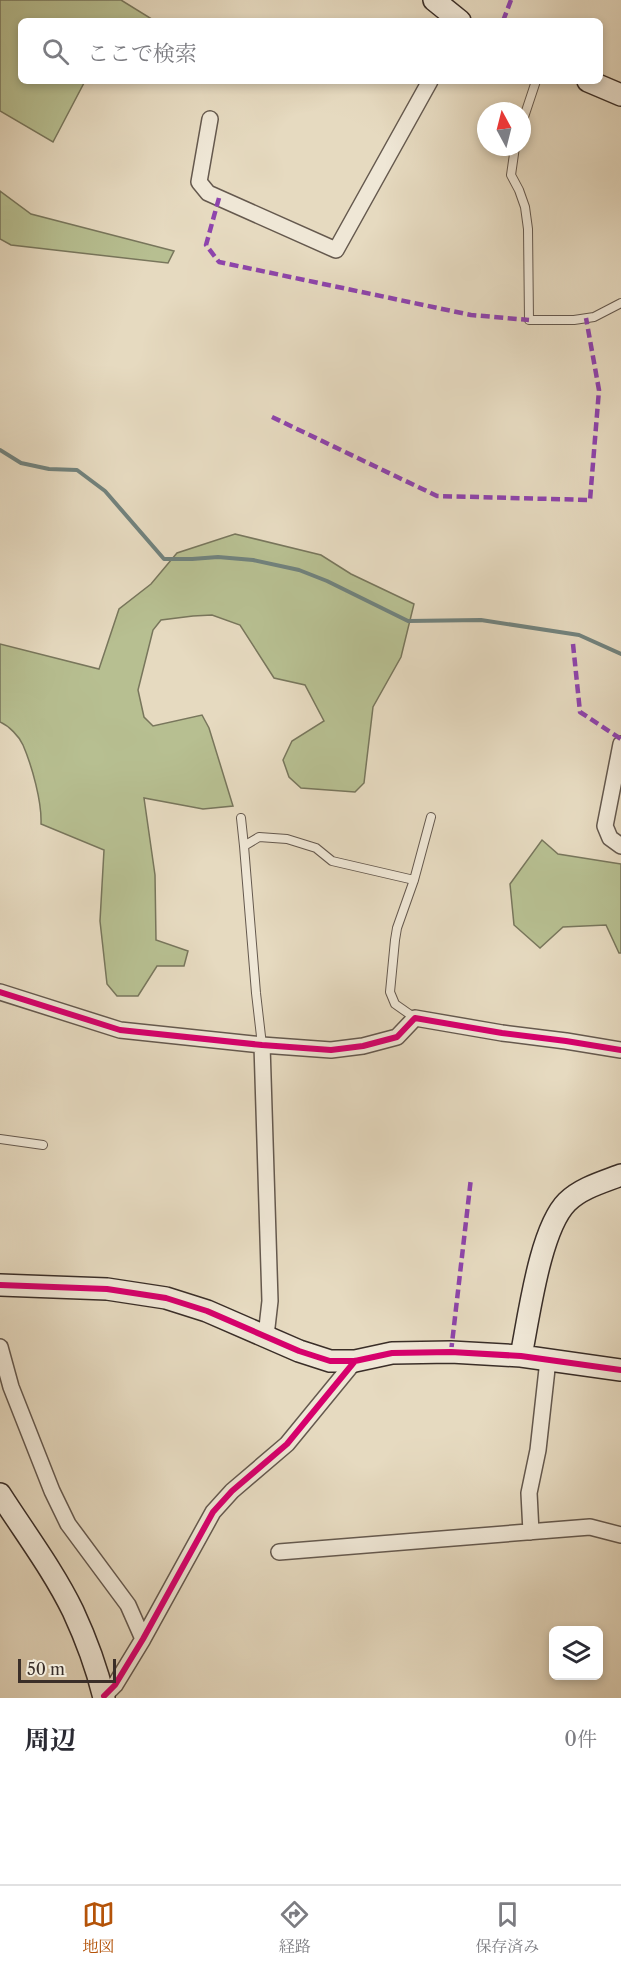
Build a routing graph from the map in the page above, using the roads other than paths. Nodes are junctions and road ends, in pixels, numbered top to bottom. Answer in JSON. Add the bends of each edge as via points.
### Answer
{"nodes":[{"id":1,"x":434,"y":0,"type":"edge"},
{"id":2,"x":456,"y":18,"type":"edge"},
{"id":3,"x":428,"y":84,"type":"edge"},
{"id":4,"x":535,"y":84,"type":"edge"},
{"id":5,"x":595,"y":84,"type":"edge"},
{"id":6,"x":621,"y":95,"type":"edge"},
{"id":7,"x":529,"y":102,"type":"edge"},
{"id":8,"x":210,"y":119,"type":"dead end"},
{"id":9,"x":513,"y":156,"type":"edge"},
{"id":10,"x":621,"y":303,"type":"edge"},
{"id":11,"x":621,"y":744,"type":"edge"},
{"id":12,"x":431,"y":817,"type":"dead end"},
{"id":13,"x":241,"y":818,"type":"dead end"},
{"id":14,"x":244,"y":846,"type":"junction"},
{"id":15,"x":621,"y":846,"type":"edge"},
{"id":16,"x":414,"y":880,"type":"junction"},
{"id":17,"x":0,"y":992,"type":"edge"},
{"id":18,"x":414,"y":1018,"type":"junction"},
{"id":19,"x":262,"y":1045,"type":"junction"},
{"id":20,"x":621,"y":1050,"type":"edge"},
{"id":21,"x":0,"y":1139,"type":"edge"},
{"id":22,"x":43,"y":1145,"type":"dead end"},
{"id":23,"x":621,"y":1175,"type":"edge"},
{"id":24,"x":0,"y":1285,"type":"edge"},
{"id":25,"x":266,"y":1336,"type":"junction"},
{"id":26,"x":0,"y":1347,"type":"edge"},
{"id":27,"x":521,"y":1356,"type":"junction"},
{"id":28,"x":548,"y":1360,"type":"junction"},
{"id":29,"x":356,"y":1361,"type":"junction"},
{"id":30,"x":621,"y":1370,"type":"edge"},
{"id":31,"x":0,"y":1494,"type":"edge"},
{"id":32,"x":531,"y":1532,"type":"junction"},
{"id":33,"x":621,"y":1535,"type":"edge"},
{"id":34,"x":279,"y":1552,"type":"dead end"},
{"id":35,"x":143,"y":1639,"type":"junction"},
{"id":36,"x":104,"y":1697,"type":"edge"}],
"edges":[{"from":1,"to":2,"type":"street"},
{"from":3,"to":8,"type":"street","via":[[336,250],[208,193],[199,182]]},
{"from":4,"to":7,"type":"lane"},
{"from":5,"to":6,"type":"street"},
{"from":9,"to":10,"type":"lane","via":[[511,176],[525,207],[528,229],[529,320],[594,317]]},
{"from":11,"to":15,"type":"street","via":[[605,826],[610,838]]},
{"from":12,"to":16,"type":"lane"},
{"from":13,"to":14,"type":"lane"},
{"from":14,"to":16,"type":"lane","via":[[259,837],[287,838],[316,848],[332,861]]},
{"from":14,"to":19,"type":"lane"},
{"from":16,"to":18,"type":"lane","via":[[397,928],[390,992],[395,1004]]},
{"from":17,"to":19,"type":"street","via":[[120,1030]]},
{"from":18,"to":19,"type":"street","via":[[398,1037],[347,1049]]},
{"from":18,"to":20,"type":"street"},
{"from":19,"to":25,"type":"street","via":[[270,1301]]},
{"from":21,"to":22,"type":"lane"},
{"from":23,"to":27,"type":"street","via":[[568,1201],[554,1221],[542,1254]]},
{"from":24,"to":25,"type":"street","via":[[107,1289],[166,1298]]},
{"from":25,"to":29,"type":"street","via":[[330,1361]]},
{"from":26,"to":35,"type":"street","via":[[11,1387],[68,1524],[128,1605]]},
{"from":27,"to":28,"type":"street"},
{"from":27,"to":29,"type":"street","via":[[392,1353]]},
{"from":28,"to":30,"type":"street"},
{"from":28,"to":32,"type":"street","via":[[529,1493]]},
{"from":29,"to":35,"type":"street","via":[[287,1444],[213,1512]]},
{"from":31,"to":36,"type":"street","via":[[73,1612]]},
{"from":32,"to":33,"type":"street","via":[[590,1527]]},
{"from":32,"to":34,"type":"street"},
{"from":35,"to":36,"type":"street","via":[[116,1685]]}]}
